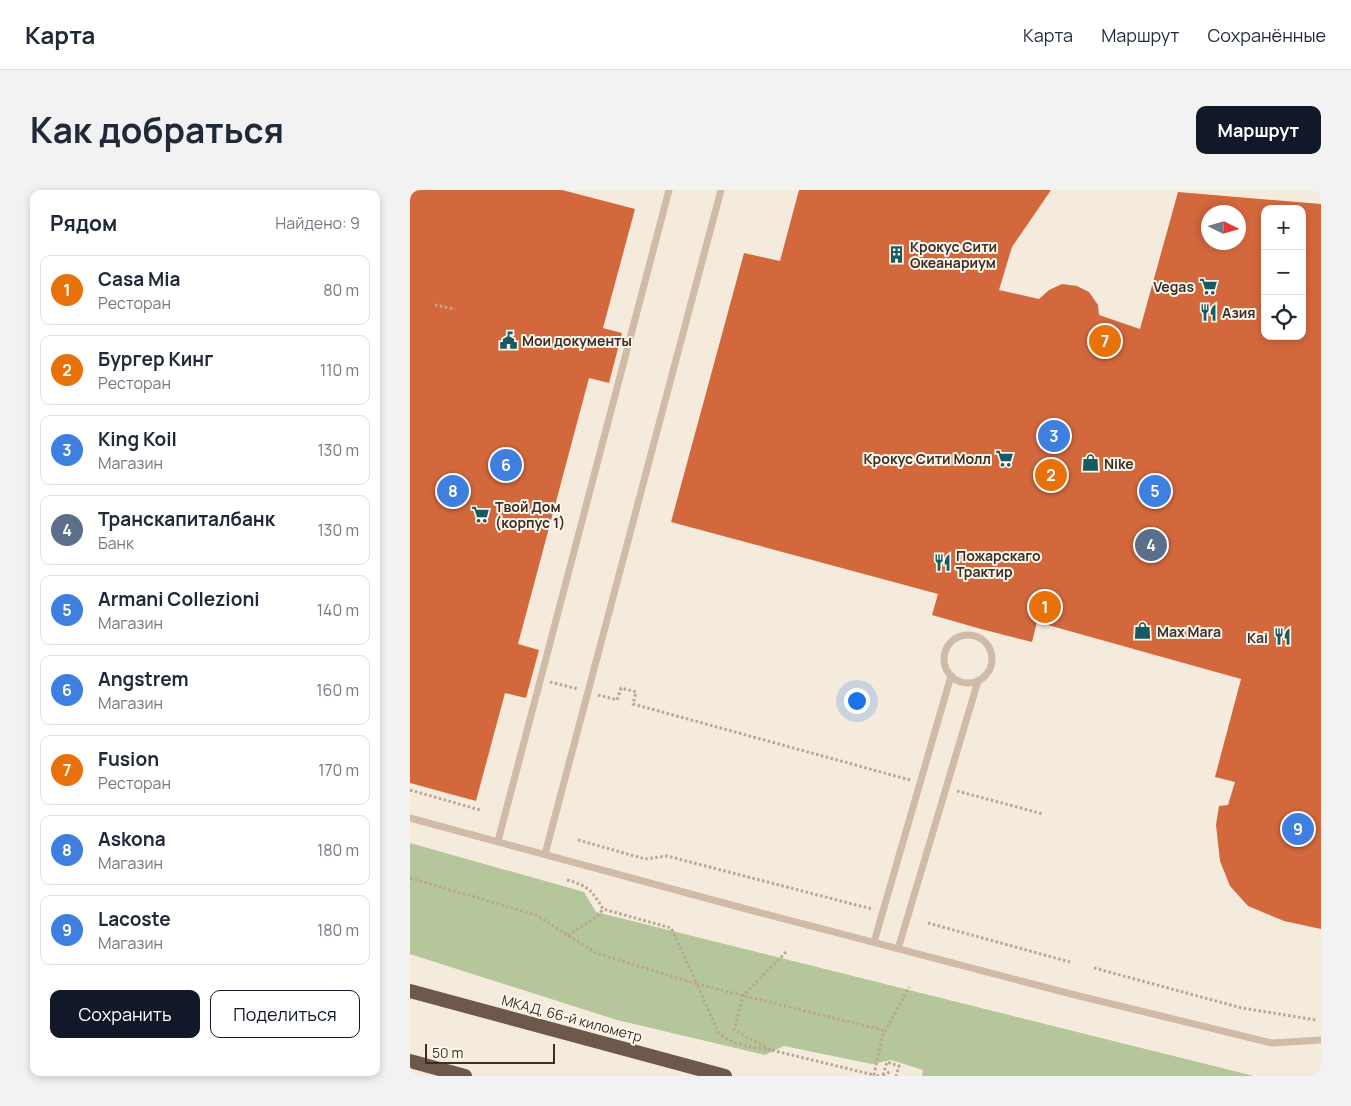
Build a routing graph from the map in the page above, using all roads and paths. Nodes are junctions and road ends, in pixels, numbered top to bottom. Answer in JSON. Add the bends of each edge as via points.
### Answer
{"nodes":[{"id":1,"x":669,"y":190,"type":"edge"},
{"id":2,"x":721,"y":190,"type":"edge"},
{"id":3,"x":435,"y":305,"type":"dead end"},
{"id":4,"x":455,"y":309,"type":"dead end"},
{"id":5,"x":951,"y":676,"type":"junction"},
{"id":6,"x":541,"y":679,"type":"junction"},
{"id":7,"x":978,"y":681,"type":"junction"},
{"id":8,"x":588,"y":692,"type":"junction"},
{"id":9,"x":410,"y":790,"type":"edge"},
{"id":10,"x":917,"y":794,"type":"junction"},
{"id":11,"x":942,"y":801,"type":"junction"},
{"id":12,"x":480,"y":810,"type":"dead end"},
{"id":13,"x":1043,"y":814,"type":"dead end"},
{"id":14,"x":410,"y":818,"type":"edge"},
{"id":15,"x":578,"y":840,"type":"dead end"},
{"id":16,"x":498,"y":841,"type":"junction"},
{"id":17,"x":545,"y":854,"type":"junction"},
{"id":18,"x":410,"y":878,"type":"edge"},
{"id":19,"x":567,"y":880,"type":"dead end"},
{"id":20,"x":603,"y":909,"type":"junction"},
{"id":21,"x":876,"y":910,"type":"dead end"},
{"id":22,"x":928,"y":923,"type":"dead end"},
{"id":23,"x":568,"y":935,"type":"junction"},
{"id":24,"x":874,"y":942,"type":"junction"},
{"id":25,"x":898,"y":949,"type":"junction"},
{"id":26,"x":786,"y":952,"type":"dead end"},
{"id":27,"x":1070,"y":962,"type":"dead end"},
{"id":28,"x":1094,"y":968,"type":"dead end"},
{"id":29,"x":697,"y":984,"type":"junction"},
{"id":30,"x":908,"y":987,"type":"dead end"},
{"id":31,"x":410,"y":991,"type":"edge"},
{"id":32,"x":743,"y":996,"type":"junction"},
{"id":33,"x":1316,"y":1020,"type":"dead end"},
{"id":34,"x":886,"y":1031,"type":"junction"},
{"id":35,"x":1321,"y":1040,"type":"edge"},
{"id":36,"x":772,"y":1050,"type":"junction"},
{"id":37,"x":410,"y":1061,"type":"edge"},
{"id":38,"x":874,"y":1075,"type":"junction"},
{"id":39,"x":465,"y":1076,"type":"edge"},
{"id":40,"x":725,"y":1076,"type":"edge"},
{"id":41,"x":882,"y":1076,"type":"edge"},
{"id":42,"x":890,"y":1076,"type":"edge"},
{"id":43,"x":896,"y":1076,"type":"edge"}],
"edges":[{"from":1,"to":6,"type":"lane"},
{"from":2,"to":8,"type":"lane"},
{"from":3,"to":4,"type":"path"},
{"from":5,"to":7,"type":"lane","via":[[962,682]]},
{"from":5,"to":7,"type":"lane","via":[[945,666],[947,647],[956,638],[974,635],[985,642],[992,659],[989,671]]},
{"from":5,"to":10,"type":"lane"},
{"from":6,"to":8,"type":"path"},
{"from":6,"to":16,"type":"lane"},
{"from":7,"to":11,"type":"lane"},
{"from":8,"to":10,"type":"path","via":[[618,700],[621,688],[636,692],[633,704],[910,778],[906,791]]},
{"from":8,"to":17,"type":"lane"},
{"from":9,"to":12,"type":"path"},
{"from":10,"to":24,"type":"lane"},
{"from":11,"to":13,"type":"path","via":[[953,804],[957,791]]},
{"from":11,"to":25,"type":"lane"},
{"from":14,"to":16,"type":"lane"},
{"from":15,"to":21,"type":"path","via":[[645,859],[667,856]]},
{"from":16,"to":17,"type":"lane"},
{"from":17,"to":24,"type":"lane"},
{"from":18,"to":23,"type":"path","via":[[536,915]]},
{"from":19,"to":20,"type":"path","via":[[585,885]]},
{"from":20,"to":23,"type":"path","via":[[597,917]]},
{"from":20,"to":29,"type":"path","via":[[671,928]]},
{"from":22,"to":27,"type":"path"},
{"from":23,"to":29,"type":"path","via":[[596,953]]},
{"from":24,"to":25,"type":"lane"},
{"from":25,"to":35,"type":"lane","via":[[1272,1043]]},
{"from":26,"to":32,"type":"path"},
{"from":28,"to":33,"type":"path","via":[[1242,1008]]},
{"from":29,"to":32,"type":"path"},
{"from":29,"to":36,"type":"path","via":[[718,1032],[724,1038]]},
{"from":30,"to":34,"type":"path"},
{"from":31,"to":40,"type":"highway","name":"МКАД, 66-й километр"},
{"from":32,"to":34,"type":"path"},
{"from":32,"to":36,"type":"path","via":[[734,1030]]},
{"from":34,"to":38,"type":"path"},
{"from":36,"to":38,"type":"path"},
{"from":37,"to":39,"type":"highway"},
{"from":38,"to":41,"type":"path"},
{"from":41,"to":42,"type":"path","via":[[891,1071]]},
{"from":41,"to":43,"type":"path","via":[[887,1062],[899,1066]]}]}
